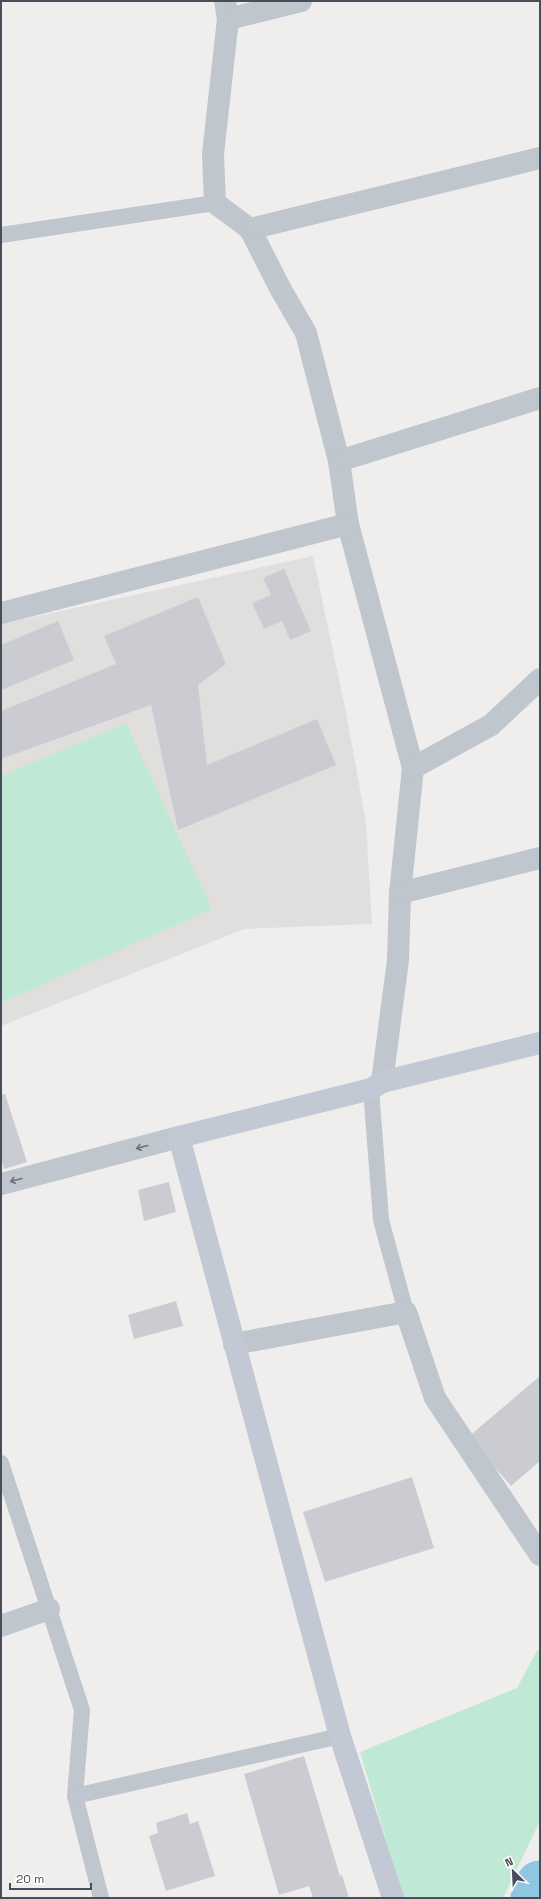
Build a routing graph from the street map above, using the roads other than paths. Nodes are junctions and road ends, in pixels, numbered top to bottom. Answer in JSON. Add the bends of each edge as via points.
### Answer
{"nodes":[{"id":1,"x":301,"y":1,"type":"edge"},
{"id":2,"x":226,"y":10,"type":"edge"},
{"id":3,"x":540,"y":158,"type":"edge"},
{"id":4,"x":215,"y":203,"type":"junction"},
{"id":5,"x":250,"y":229,"type":"junction"},
{"id":6,"x":1,"y":235,"type":"edge"},
{"id":7,"x":540,"y":398,"type":"edge"},
{"id":8,"x":340,"y":461,"type":"junction"},
{"id":9,"x":348,"y":524,"type":"junction"},
{"id":10,"x":1,"y":612,"type":"edge"},
{"id":11,"x":540,"y":679,"type":"edge"},
{"id":12,"x":413,"y":768,"type":"junction"},
{"id":13,"x":540,"y":858,"type":"edge"},
{"id":14,"x":400,"y":894,"type":"junction"},
{"id":15,"x":540,"y":1043,"type":"edge"},
{"id":16,"x":376,"y":1086,"type":"junction"},
{"id":17,"x":180,"y":1137,"type":"junction"},
{"id":18,"x":1,"y":1184,"type":"edge"},
{"id":19,"x":406,"y":1312,"type":"junction"},
{"id":20,"x":234,"y":1344,"type":"junction"},
{"id":21,"x":1,"y":1463,"type":"edge"},
{"id":22,"x":540,"y":1555,"type":"edge"},
{"id":23,"x":48,"y":1609,"type":"junction"},
{"id":24,"x":1,"y":1626,"type":"edge"},
{"id":25,"x":340,"y":1736,"type":"junction"},
{"id":26,"x":75,"y":1796,"type":"junction"},
{"id":27,"x":101,"y":1898,"type":"edge"},
{"id":28,"x":393,"y":1898,"type":"edge"}],
"edges":[{"from":1,"to":2,"type":"street"},
{"from":2,"to":4,"type":"street","via":[[213,154]]},
{"from":3,"to":5,"type":"street"},
{"from":4,"to":5,"type":"street"},
{"from":4,"to":6,"type":"lane"},
{"from":5,"to":8,"type":"street","via":[[306,333]]},
{"from":7,"to":8,"type":"street"},
{"from":8,"to":9,"type":"street"},
{"from":9,"to":10,"type":"street"},
{"from":9,"to":12,"type":"street"},
{"from":11,"to":12,"type":"street","via":[[491,725]]},
{"from":12,"to":14,"type":"street"},
{"from":13,"to":14,"type":"street"},
{"from":14,"to":16,"type":"street","via":[[398,960]]},
{"from":15,"to":16,"type":"street"},
{"from":16,"to":17,"type":"street"},
{"from":16,"to":19,"type":"lane","via":[[381,1220]]},
{"from":17,"to":18,"type":"street","one_way":true},
{"from":17,"to":20,"type":"street"},
{"from":19,"to":20,"type":"street"},
{"from":19,"to":22,"type":"street","via":[[435,1398]]},
{"from":20,"to":25,"type":"street"},
{"from":21,"to":23,"type":"lane"},
{"from":23,"to":24,"type":"street"},
{"from":23,"to":26,"type":"lane","via":[[82,1710]]},
{"from":25,"to":26,"type":"lane"},
{"from":25,"to":28,"type":"street"},
{"from":26,"to":27,"type":"lane"}]}
